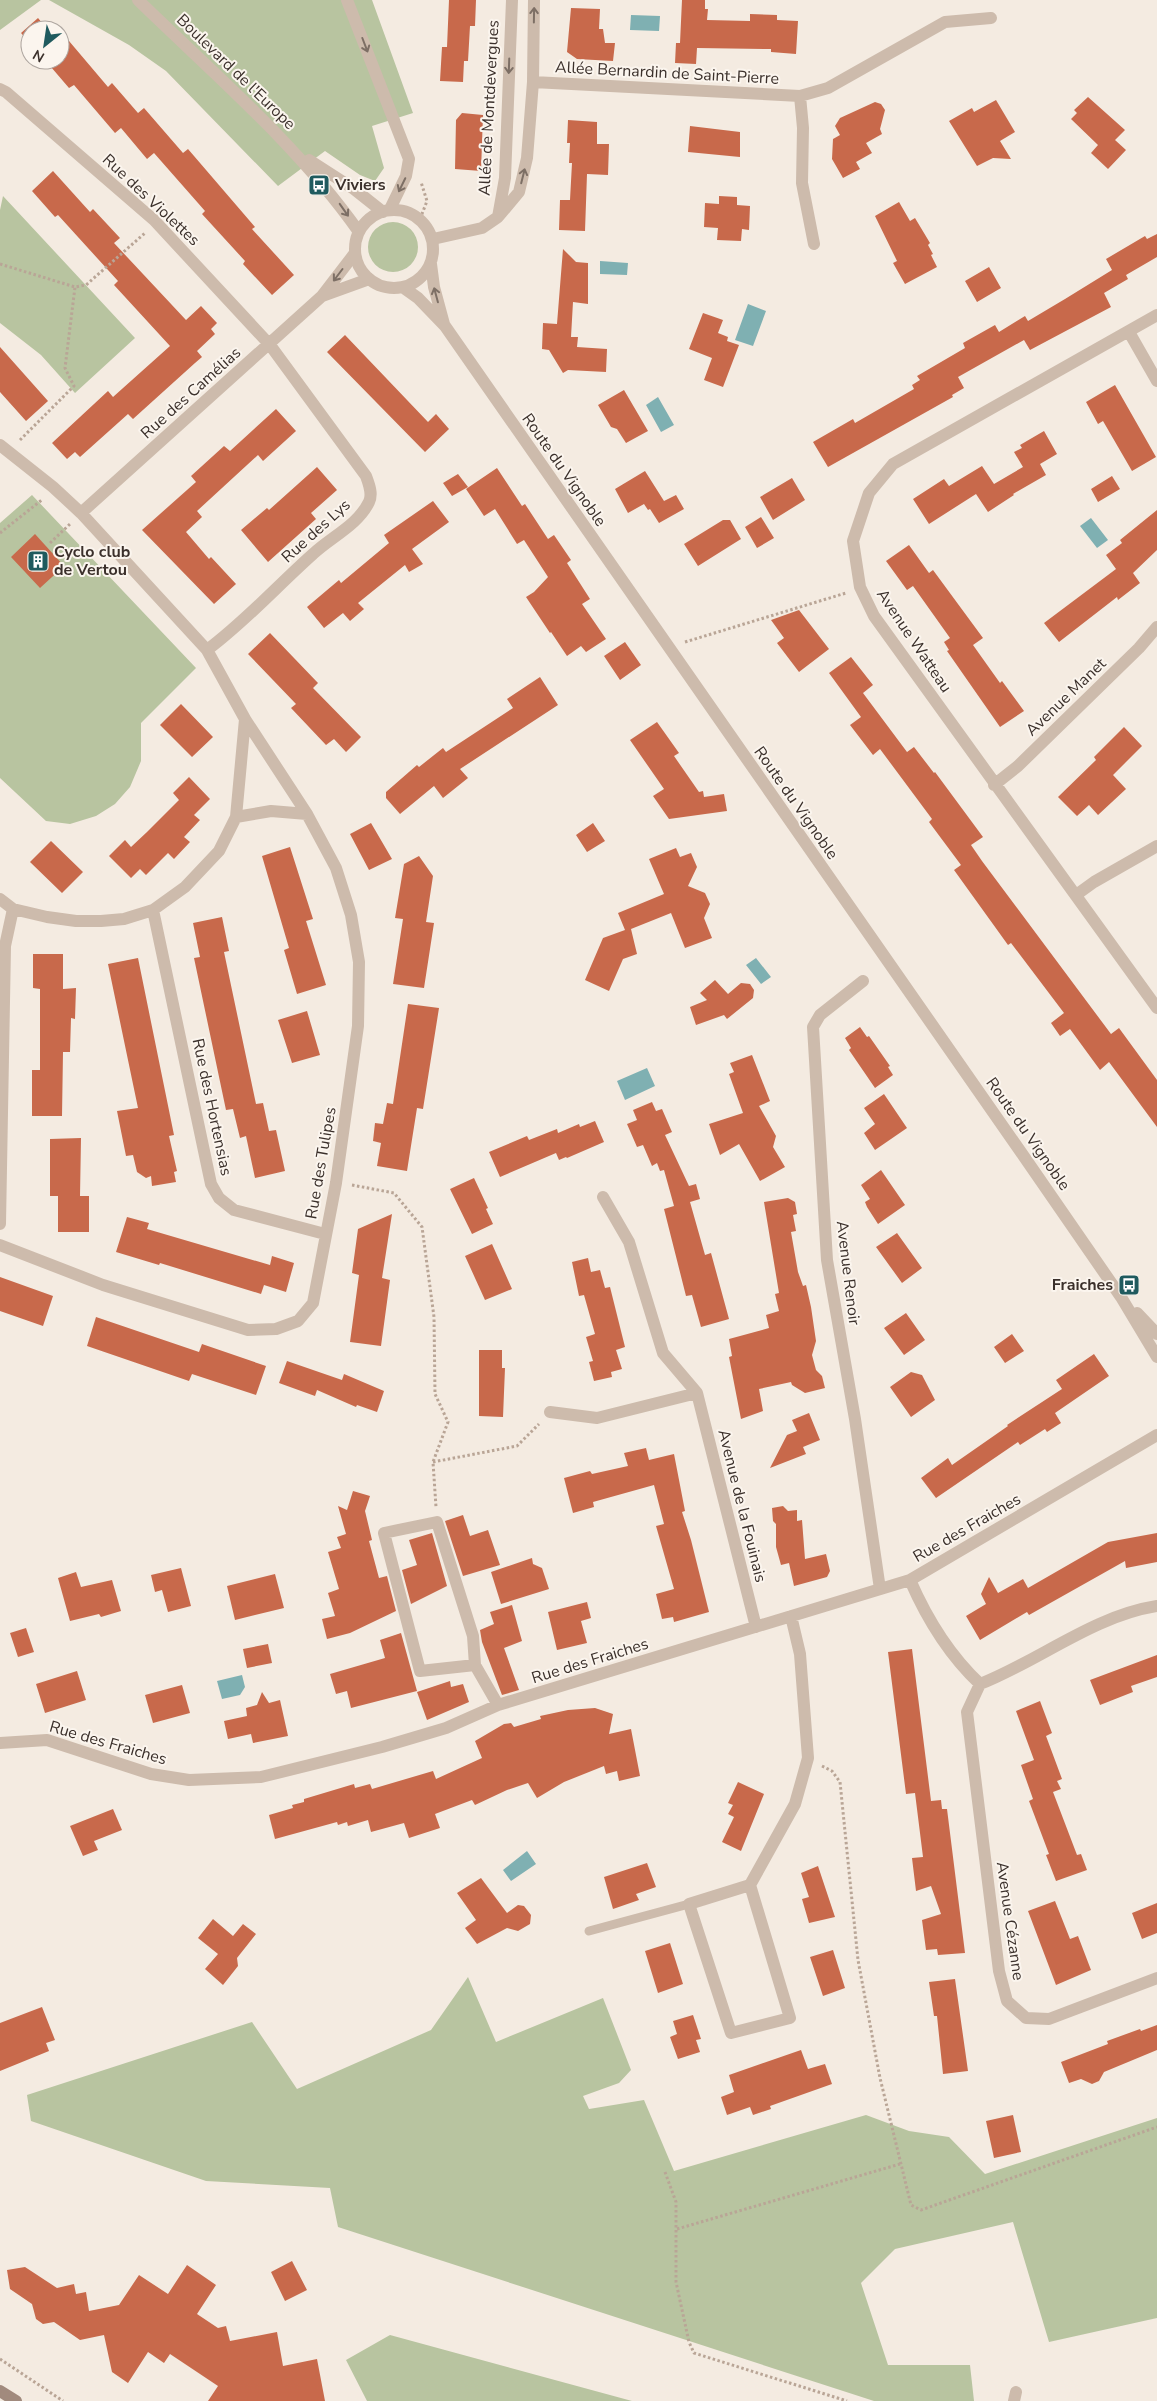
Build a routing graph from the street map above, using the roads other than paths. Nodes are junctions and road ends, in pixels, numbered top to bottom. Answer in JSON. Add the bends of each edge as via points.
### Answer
{"nodes":[{"id":1,"x":138,"y":0,"type":"edge"},
{"id":2,"x":347,"y":0,"type":"edge"},
{"id":3,"x":512,"y":0,"type":"edge"},
{"id":4,"x":534,"y":0,"type":"edge"},
{"id":5,"x":991,"y":18,"type":"dead end"},
{"id":6,"x":533,"y":82,"type":"junction"},
{"id":7,"x":0,"y":89,"type":"edge"},
{"id":8,"x":800,"y":96,"type":"junction"},
{"id":9,"x":290,"y":146,"type":"junction"},
{"id":10,"x":386,"y":210,"type":"junction"},
{"id":11,"x":498,"y":217,"type":"junction"},
{"id":12,"x":359,"y":232,"type":"junction"},
{"id":13,"x":432,"y":239,"type":"junction"},
{"id":14,"x":814,"y":244,"type":"dead end"},
{"id":15,"x":355,"y":254,"type":"junction"},
{"id":16,"x":431,"y":264,"type":"junction"},
{"id":17,"x":369,"y":279,"type":"junction"},
{"id":18,"x":404,"y":288,"type":"junction"},
{"id":19,"x":322,"y":296,"type":"junction"},
{"id":20,"x":1157,"y":315,"type":"edge"},
{"id":21,"x":445,"y":326,"type":"junction"},
{"id":22,"x":1129,"y":332,"type":"junction"},
{"id":23,"x":270,"y":345,"type":"junction"},
{"id":24,"x":1157,"y":381,"type":"edge"},
{"id":25,"x":0,"y":445,"type":"edge"},
{"id":26,"x":81,"y":513,"type":"junction"},
{"id":27,"x":1157,"y":627,"type":"edge"},
{"id":28,"x":207,"y":650,"type":"junction"},
{"id":29,"x":245,"y":719,"type":"junction"},
{"id":30,"x":994,"y":786,"type":"junction"},
{"id":31,"x":307,"y":814,"type":"junction"},
{"id":32,"x":236,"y":817,"type":"junction"},
{"id":33,"x":1157,"y":846,"type":"edge"},
{"id":34,"x":1076,"y":895,"type":"junction"},
{"id":35,"x":0,"y":900,"type":"edge"},
{"id":36,"x":13,"y":908,"type":"junction"},
{"id":37,"x":153,"y":910,"type":"junction"},
{"id":38,"x":864,"y":981,"type":"dead end"},
{"id":39,"x":1157,"y":1008,"type":"edge"},
{"id":40,"x":603,"y":1197,"type":"dead end"},
{"id":41,"x":0,"y":1224,"type":"edge"},
{"id":42,"x":325,"y":1234,"type":"junction"},
{"id":43,"x":0,"y":1245,"type":"edge"},
{"id":44,"x":1121,"y":1297,"type":"junction"},
{"id":45,"x":1157,"y":1334,"type":"edge"},
{"id":46,"x":1157,"y":1357,"type":"edge"},
{"id":47,"x":697,"y":1393,"type":"junction"},
{"id":48,"x":550,"y":1412,"type":"road end"},
{"id":49,"x":1157,"y":1435,"type":"edge"},
{"id":50,"x":910,"y":1580,"type":"junction"},
{"id":51,"x":880,"y":1589,"type":"junction"},
{"id":52,"x":1157,"y":1606,"type":"edge"},
{"id":53,"x":791,"y":1616,"type":"junction"},
{"id":54,"x":756,"y":1627,"type":"junction"},
{"id":55,"x":475,"y":1665,"type":"junction"},
{"id":56,"x":980,"y":1684,"type":"junction"},
{"id":57,"x":498,"y":1705,"type":"junction"},
{"id":58,"x":0,"y":1743,"type":"edge"},
{"id":59,"x":750,"y":1885,"type":"junction"},
{"id":60,"x":688,"y":1904,"type":"junction"},
{"id":61,"x":589,"y":1930,"type":"dead end"},
{"id":62,"x":1157,"y":1978,"type":"edge"},
{"id":63,"x":0,"y":2391,"type":"edge"},
{"id":64,"x":16,"y":2401,"type":"edge"}],
"edges":[{"from":1,"to":9,"type":"street","name":"Boulevard de l'Europe"},
{"from":2,"to":10,"type":"street","one_way":true,"via":[[409,159],[406,176]]},
{"from":3,"to":11,"type":"street","name":"Allée de Montdevergues","one_way":true,"via":[[505,178]]},
{"from":6,"to":4,"type":"street","name":"Allée de Montdevergues","one_way":true},
{"from":5,"to":8,"type":"street","name":"Allée Bernardin de Saint-Pierre","via":[[945,22],[828,88]]},
{"from":6,"to":8,"type":"street","name":"Allée Bernardin de Saint-Pierre"},
{"from":11,"to":6,"type":"street","name":"Allée de Montdevergues","one_way":true,"via":[[519,192],[527,158]]},
{"from":7,"to":23,"type":"street","name":"Rue des Violettes","via":[[154,220]]},
{"from":8,"to":14,"type":"street","name":"Allée Bernardin de Saint-Pierre","via":[[802,183]]},
{"from":9,"to":10,"type":"street","name":"Boulevard de l'Europe"},
{"from":9,"to":12,"type":"street","name":"Boulevard de l'Europe","one_way":true},
{"from":10,"to":12,"type":"street","via":[[365,223]]},
{"from":10,"to":13,"type":"street","via":[[399,209],[420,219]]},
{"from":11,"to":13,"type":"street","name":"Allée de Montdevergues","via":[[482,228]]},
{"from":12,"to":15,"type":"street"},
{"from":13,"to":16,"type":"street","via":[[434,252]]},
{"from":15,"to":17,"type":"street","via":[[359,268]]},
{"from":15,"to":19,"type":"street","name":"Rue des Camélias","one_way":true},
{"from":16,"to":18,"type":"street","via":[[420,279]]},
{"from":21,"to":16,"type":"street","name":"Route du Vignoble","one_way":true},
{"from":17,"to":18,"type":"street","via":[[385,288]]},
{"from":17,"to":19,"type":"street","name":"Rue des Camélias"},
{"from":18,"to":21,"type":"street","name":"Route du Vignoble"},
{"from":19,"to":23,"type":"street","name":"Rue des Camélias"},
{"from":20,"to":22,"type":"street","name":"Avenue Watteau"},
{"from":21,"to":44,"type":"street","name":"Route du Vignoble"},
{"from":22,"to":24,"type":"street"},
{"from":22,"to":30,"type":"street","name":"Avenue Watteau","via":[[893,464],[869,493],[853,541],[860,587],[874,616]]},
{"from":23,"to":26,"type":"street","name":"Rue des Camélias"},
{"from":23,"to":28,"type":"street","name":"Rue des Lys","via":[[366,476],[371,490],[370,500],[361,516],[314,552],[236,629]]},
{"from":25,"to":26,"type":"street"},
{"from":26,"to":28,"type":"street","name":"Rue des Tulipes"},
{"from":27,"to":30,"type":"street","name":"Avenue Manet"},
{"from":28,"to":29,"type":"street","name":"Rue des Tulipes"},
{"from":29,"to":31,"type":"street","name":"Rue des Tulipes"},
{"from":29,"to":32,"type":"street"},
{"from":30,"to":34,"type":"street","name":"Avenue Watteau"},
{"from":31,"to":32,"type":"street","via":[[271,811]]},
{"from":31,"to":42,"type":"street","name":"Rue des Tulipes","via":[[336,868],[351,915],[359,962],[358,1026],[336,1183]]},
{"from":32,"to":37,"type":"street","via":[[219,851],[185,887]]},
{"from":33,"to":34,"type":"street"},
{"from":34,"to":39,"type":"street","name":"Avenue Watteau"},
{"from":35,"to":36,"type":"street"},
{"from":36,"to":37,"type":"street","via":[[76,921],[124,919]]},
{"from":36,"to":41,"type":"street","via":[[5,946]]},
{"from":37,"to":42,"type":"street","name":"Rue des Hortensias","via":[[211,1184],[219,1198],[234,1210]]},
{"from":38,"to":51,"type":"street","name":"Avenue Renoir","via":[[820,1015],[813,1026],[826,1260],[855,1419]]},
{"from":40,"to":47,"type":"street","name":"Avenue de la Fouinais","via":[[629,1242],[663,1353]]},
{"from":42,"to":43,"type":"street","name":"Rue des Tulipes","via":[[313,1303],[298,1321],[276,1330],[248,1330],[103,1285]]},
{"from":44,"to":45,"type":"street","name":"Route du Vignoble"},
{"from":44,"to":46,"type":"street","name":"Route du Vignoble"},
{"from":47,"to":48,"type":"street","via":[[597,1418]]},
{"from":47,"to":54,"type":"street","name":"Avenue de la Fouinais"},
{"from":49,"to":50,"type":"street","name":"Rue des Fraiches"},
{"from":50,"to":51,"type":"street","name":"Rue des Fraiches"},
{"from":50,"to":56,"type":"street","via":[[922,1607],[958,1664]]},
{"from":51,"to":53,"type":"street","name":"Rue des Fraiches"},
{"from":52,"to":56,"type":"street","via":[[1137,1610],[1090,1629],[1004,1675]]},
{"from":53,"to":54,"type":"street","name":"Rue des Fraiches"},
{"from":53,"to":59,"type":"street","via":[[800,1654],[808,1758],[795,1804]]},
{"from":54,"to":57,"type":"street","name":"Rue des Fraiches"},
{"from":55,"to":55,"type":"street","via":[[473,1636],[437,1522],[384,1533],[420,1671]]},
{"from":55,"to":57,"type":"street"},
{"from":56,"to":62,"type":"street","name":"Avenue Cézanne","via":[[968,1712],[999,1971],[1007,2001],[1026,2018],[1048,2019]]},
{"from":57,"to":58,"type":"street","name":"Rue des Fraiches","via":[[446,1728],[261,1777],[189,1780],[151,1774],[47,1740]]},
{"from":59,"to":60,"type":"street"},
{"from":59,"to":60,"type":"street","via":[[790,2018],[731,2033]]},
{"from":60,"to":61,"type":"lane"},
{"from":63,"to":64,"type":"main road"}]}
